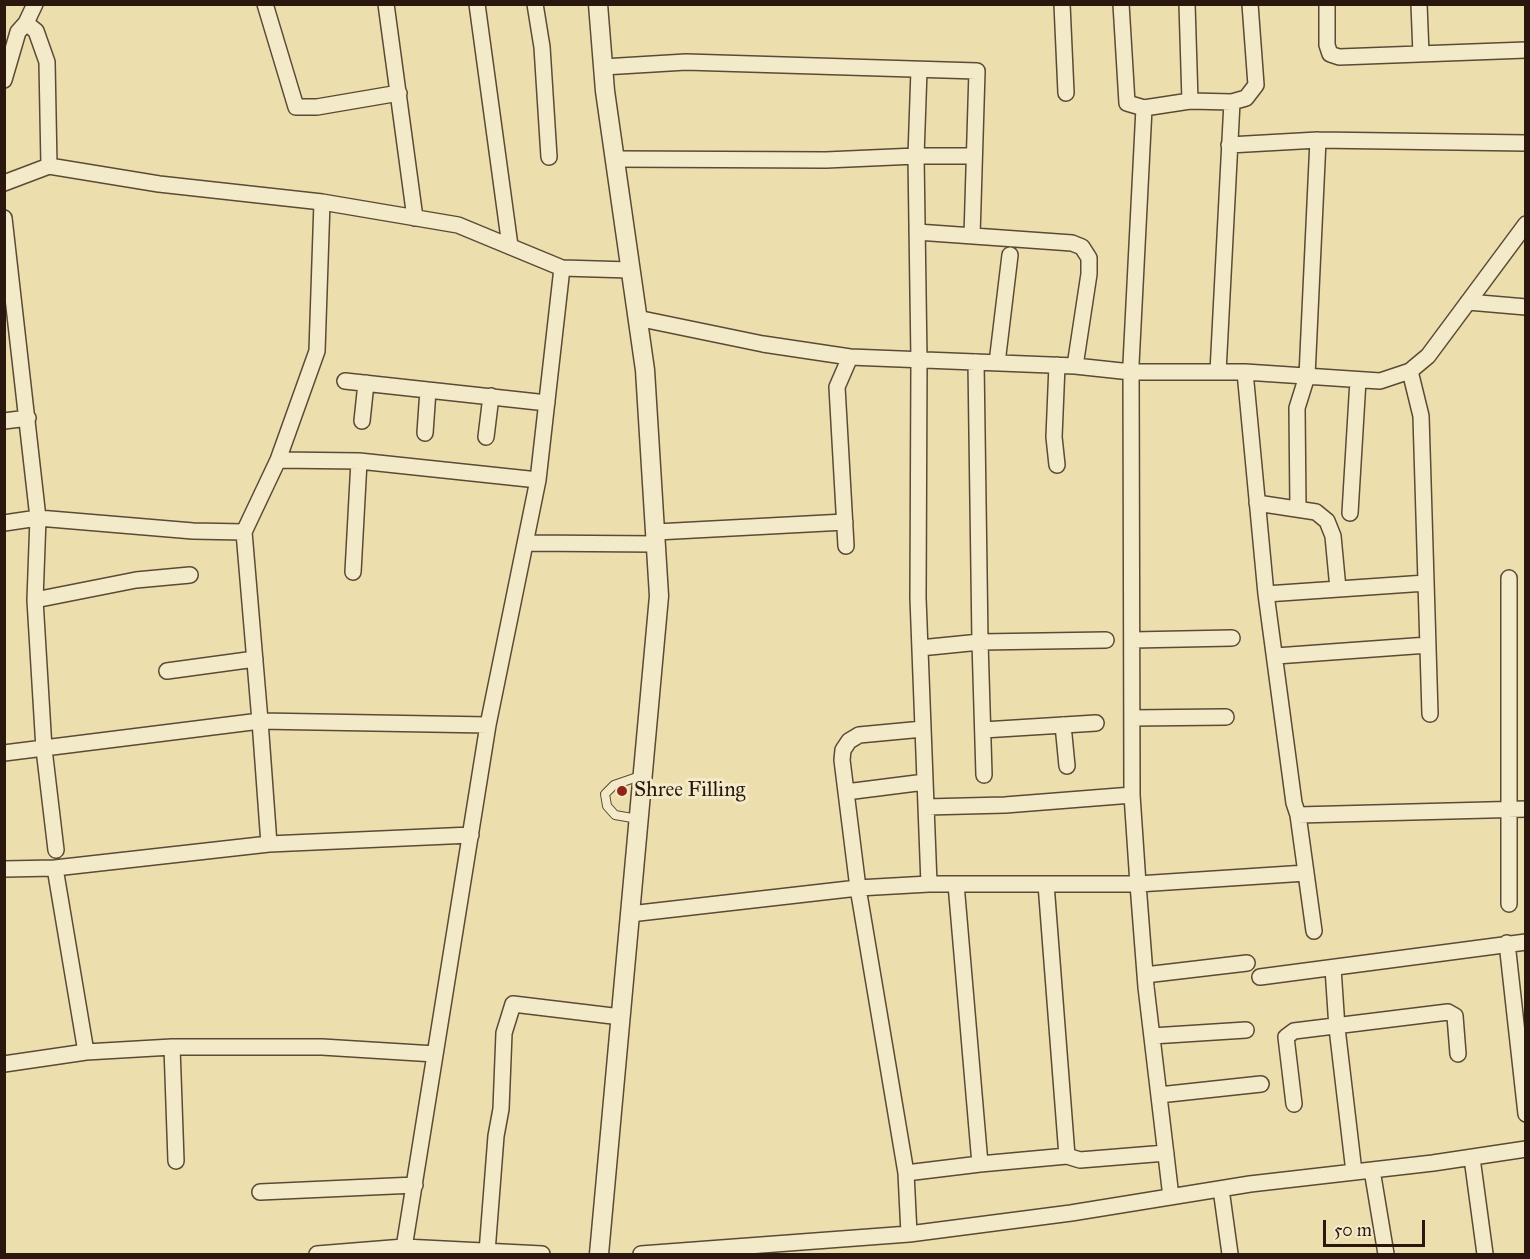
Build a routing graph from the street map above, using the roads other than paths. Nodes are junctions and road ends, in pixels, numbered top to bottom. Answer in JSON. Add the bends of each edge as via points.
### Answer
{"nodes":[{"id":1,"x":35,"y":4,"type":"edge"},
{"id":2,"x":265,"y":4,"type":"edge"},
{"id":3,"x":386,"y":4,"type":"edge"},
{"id":4,"x":477,"y":4,"type":"edge"},
{"id":5,"x":535,"y":4,"type":"edge"},
{"id":6,"x":598,"y":4,"type":"edge"},
{"id":7,"x":1062,"y":4,"type":"edge"},
{"id":8,"x":1121,"y":4,"type":"edge"},
{"id":9,"x":1187,"y":4,"type":"edge"},
{"id":10,"x":1251,"y":4,"type":"edge"},
{"id":11,"x":1327,"y":4,"type":"edge"},
{"id":12,"x":1419,"y":4,"type":"edge"},
{"id":13,"x":26,"y":23,"type":"junction"},
{"id":14,"x":1526,"y":50,"type":"edge"},
{"id":15,"x":1421,"y":54,"type":"junction"},
{"id":16,"x":603,"y":67,"type":"junction"},
{"id":17,"x":919,"y":70,"type":"junction"},
{"id":18,"x":4,"y":80,"type":"edge"},
{"id":19,"x":399,"y":93,"type":"junction"},
{"id":20,"x":1066,"y":93,"type":"dead end"},
{"id":21,"x":1190,"y":101,"type":"junction"},
{"id":22,"x":1232,"y":102,"type":"junction"},
{"id":23,"x":1144,"y":108,"type":"junction"},
{"id":24,"x":1318,"y":140,"type":"junction"},
{"id":25,"x":1526,"y":142,"type":"edge"},
{"id":26,"x":1229,"y":145,"type":"junction"},
{"id":27,"x":916,"y":156,"type":"junction"},
{"id":28,"x":973,"y":156,"type":"junction"},
{"id":29,"x":549,"y":157,"type":"dead end"},
{"id":30,"x":615,"y":159,"type":"junction"},
{"id":31,"x":49,"y":166,"type":"junction"},
{"id":32,"x":4,"y":183,"type":"edge"},
{"id":33,"x":321,"y":202,"type":"junction"},
{"id":34,"x":4,"y":218,"type":"edge"},
{"id":35,"x":415,"y":218,"type":"junction"},
{"id":36,"x":1524,"y":227,"type":"edge"},
{"id":37,"x":917,"y":232,"type":"junction"},
{"id":38,"x":972,"y":236,"type":"junction"},
{"id":39,"x":510,"y":246,"type":"junction"},
{"id":40,"x":1010,"y":255,"type":"dead end"},
{"id":41,"x":562,"y":268,"type":"junction"},
{"id":42,"x":630,"y":270,"type":"junction"},
{"id":43,"x":1468,"y":302,"type":"junction"},
{"id":44,"x":1526,"y":307,"type":"edge"},
{"id":45,"x":637,"y":318,"type":"junction"},
{"id":46,"x":12,"y":339,"type":"edge"},
{"id":47,"x":850,"y":357,"type":"junction"},
{"id":48,"x":919,"y":360,"type":"junction"},
{"id":49,"x":976,"y":362,"type":"junction"},
{"id":50,"x":997,"y":363,"type":"junction"},
{"id":51,"x":1057,"y":365,"type":"junction"},
{"id":52,"x":1076,"y":366,"type":"junction"},
{"id":53,"x":1410,"y":371,"type":"junction"},
{"id":54,"x":1131,"y":372,"type":"junction"},
{"id":55,"x":1218,"y":372,"type":"junction"},
{"id":56,"x":1245,"y":372,"type":"junction"},
{"id":57,"x":1307,"y":376,"type":"junction"},
{"id":58,"x":1358,"y":380,"type":"junction"},
{"id":59,"x":345,"y":381,"type":"dead end"},
{"id":60,"x":366,"y":383,"type":"junction"},
{"id":61,"x":428,"y":390,"type":"junction"},
{"id":62,"x":491,"y":396,"type":"junction"},
{"id":63,"x":547,"y":403,"type":"junction"},
{"id":64,"x":28,"y":418,"type":"junction"},
{"id":65,"x":4,"y":421,"type":"edge"},
{"id":66,"x":362,"y":421,"type":"dead end"},
{"id":67,"x":425,"y":433,"type":"dead end"},
{"id":68,"x":486,"y":437,"type":"dead end"},
{"id":69,"x":278,"y":460,"type":"junction"},
{"id":70,"x":359,"y":461,"type":"junction"},
{"id":71,"x":1058,"y":465,"type":"dead end"},
{"id":72,"x":538,"y":480,"type":"junction"},
{"id":73,"x":1257,"y":503,"type":"junction"},
{"id":74,"x":1298,"y":509,"type":"junction"},
{"id":75,"x":1350,"y":513,"type":"dead end"},
{"id":76,"x":38,"y":518,"type":"junction"},
{"id":77,"x":845,"y":522,"type":"junction"},
{"id":78,"x":4,"y":523,"type":"edge"},
{"id":79,"x":244,"y":531,"type":"junction"},
{"id":80,"x":656,"y":538,"type":"junction"},
{"id":81,"x":526,"y":543,"type":"junction"},
{"id":82,"x":846,"y":546,"type":"dead end"},
{"id":83,"x":353,"y":572,"type":"dead end"},
{"id":84,"x":190,"y":575,"type":"dead end"},
{"id":85,"x":1509,"y":578,"type":"dead end"},
{"id":86,"x":1426,"y":583,"type":"junction"},
{"id":87,"x":1338,"y":589,"type":"junction"},
{"id":88,"x":1266,"y":594,"type":"junction"},
{"id":89,"x":35,"y":600,"type":"junction"},
{"id":90,"x":1232,"y":638,"type":"dead end"},
{"id":91,"x":1106,"y":640,"type":"dead end"},
{"id":92,"x":1133,"y":640,"type":"junction"},
{"id":93,"x":980,"y":642,"type":"junction"},
{"id":94,"x":1428,"y":645,"type":"junction"},
{"id":95,"x":920,"y":648,"type":"junction"},
{"id":96,"x":1276,"y":656,"type":"junction"},
{"id":97,"x":255,"y":659,"type":"junction"},
{"id":98,"x":167,"y":671,"type":"dead end"},
{"id":99,"x":1430,"y":714,"type":"dead end"},
{"id":100,"x":1226,"y":717,"type":"dead end"},
{"id":101,"x":1132,"y":718,"type":"junction"},
{"id":102,"x":260,"y":721,"type":"junction"},
{"id":103,"x":1096,"y":723,"type":"dead end"},
{"id":104,"x":488,"y":725,"type":"junction"},
{"id":105,"x":1063,"y":725,"type":"junction"},
{"id":106,"x":923,"y":729,"type":"junction"},
{"id":107,"x":983,"y":730,"type":"junction"},
{"id":108,"x":44,"y":749,"type":"junction"},
{"id":109,"x":4,"y":753,"type":"edge"},
{"id":110,"x":1066,"y":766,"type":"dead end"},
{"id":111,"x":984,"y":774,"type":"dead end"},
{"id":112,"x":643,"y":775,"type":"junction"},
{"id":113,"x":925,"y":782,"type":"junction"},
{"id":114,"x":846,"y":792,"type":"junction"},
{"id":115,"x":1132,"y":795,"type":"junction"},
{"id":116,"x":926,"y":807,"type":"junction"},
{"id":117,"x":1518,"y":809,"type":"edge"},
{"id":118,"x":1298,"y":816,"type":"junction"},
{"id":119,"x":638,"y":819,"type":"junction"},
{"id":120,"x":471,"y":834,"type":"junction"},
{"id":121,"x":269,"y":844,"type":"junction"},
{"id":122,"x":56,"y":850,"type":"dead end"},
{"id":123,"x":4,"y":868,"type":"edge"},
{"id":124,"x":55,"y":868,"type":"junction"},
{"id":125,"x":1306,"y":873,"type":"junction"},
{"id":126,"x":929,"y":884,"type":"junction"},
{"id":127,"x":956,"y":884,"type":"junction"},
{"id":128,"x":1046,"y":884,"type":"junction"},
{"id":129,"x":1138,"y":884,"type":"junction"},
{"id":130,"x":858,"y":888,"type":"junction"},
{"id":131,"x":1509,"y":904,"type":"dead end"},
{"id":132,"x":630,"y":914,"type":"junction"},
{"id":133,"x":1314,"y":931,"type":"dead end"},
{"id":134,"x":1526,"y":942,"type":"edge"},
{"id":135,"x":1506,"y":943,"type":"junction"},
{"id":136,"x":1247,"y":963,"type":"dead end"},
{"id":137,"x":1333,"y":968,"type":"junction"},
{"id":138,"x":1145,"y":975,"type":"junction"},
{"id":139,"x":1260,"y":976,"type":"dead end"},
{"id":140,"x":621,"y":1017,"type":"junction"},
{"id":141,"x":1337,"y":1028,"type":"junction"},
{"id":142,"x":1246,"y":1030,"type":"dead end"},
{"id":143,"x":1152,"y":1036,"type":"junction"},
{"id":144,"x":172,"y":1047,"type":"junction"},
{"id":145,"x":86,"y":1052,"type":"junction"},
{"id":146,"x":435,"y":1053,"type":"junction"},
{"id":147,"x":1458,"y":1054,"type":"dead end"},
{"id":148,"x":4,"y":1064,"type":"edge"},
{"id":149,"x":1261,"y":1084,"type":"dead end"},
{"id":150,"x":1159,"y":1095,"type":"junction"},
{"id":151,"x":1294,"y":1104,"type":"dead end"},
{"id":152,"x":1526,"y":1114,"type":"edge"},
{"id":153,"x":1526,"y":1149,"type":"edge"},
{"id":154,"x":1166,"y":1153,"type":"junction"},
{"id":155,"x":1067,"y":1156,"type":"junction"},
{"id":156,"x":1472,"y":1158,"type":"junction"},
{"id":157,"x":176,"y":1161,"type":"dead end"},
{"id":158,"x":980,"y":1164,"type":"junction"},
{"id":159,"x":1372,"y":1170,"type":"junction"},
{"id":160,"x":1354,"y":1172,"type":"junction"},
{"id":161,"x":906,"y":1173,"type":"junction"},
{"id":162,"x":415,"y":1185,"type":"junction"},
{"id":163,"x":1221,"y":1189,"type":"junction"},
{"id":164,"x":260,"y":1192,"type":"dead end"},
{"id":165,"x":1171,"y":1197,"type":"junction"},
{"id":166,"x":909,"y":1234,"type":"junction"},
{"id":167,"x":404,"y":1251,"type":"edge"},
{"id":168,"x":488,"y":1252,"type":"junction"},
{"id":169,"x":317,"y":1254,"type":"edge"},
{"id":170,"x":542,"y":1254,"type":"edge"},
{"id":171,"x":599,"y":1254,"type":"edge"},
{"id":172,"x":641,"y":1254,"type":"edge"},
{"id":173,"x":1230,"y":1254,"type":"edge"},
{"id":174,"x":1386,"y":1254,"type":"edge"},
{"id":175,"x":1485,"y":1254,"type":"edge"}],
"edges":[{"from":1,"to":13,"type":"street"},
{"from":2,"to":19,"type":"street","via":[[296,107]]},
{"from":3,"to":19,"type":"street"},
{"from":4,"to":39,"type":"street"},
{"from":5,"to":29,"type":"street","via":[[542,47]]},
{"from":6,"to":16,"type":"street"},
{"from":7,"to":20,"type":"street"},
{"from":8,"to":23,"type":"street","via":[[1127,103]]},
{"from":9,"to":21,"type":"street"},
{"from":10,"to":22,"type":"street","via":[[1256,85],[1246,98]]},
{"from":11,"to":15,"type":"street","via":[[1330,54]]},
{"from":12,"to":15,"type":"street"},
{"from":13,"to":18,"type":"street","via":[[18,32]]},
{"from":13,"to":31,"type":"street","via":[[36,31],[47,62]]},
{"from":14,"to":15,"type":"street"},
{"from":16,"to":17,"type":"street","via":[[686,62]]},
{"from":16,"to":30,"type":"street"},
{"from":17,"to":27,"type":"street"},
{"from":17,"to":28,"type":"street","via":[[977,71]]},
{"from":19,"to":35,"type":"street"},
{"from":21,"to":22,"type":"street"},
{"from":21,"to":23,"type":"street"},
{"from":22,"to":26,"type":"street"},
{"from":23,"to":54,"type":"street"},
{"from":24,"to":25,"type":"street"},
{"from":24,"to":26,"type":"street"},
{"from":24,"to":57,"type":"street"},
{"from":26,"to":55,"type":"street"},
{"from":27,"to":28,"type":"street"},
{"from":27,"to":30,"type":"street","via":[[826,160]]},
{"from":27,"to":37,"type":"street"},
{"from":28,"to":38,"type":"street"},
{"from":30,"to":42,"type":"street"},
{"from":31,"to":32,"type":"street"},
{"from":31,"to":33,"type":"street","via":[[159,184]]},
{"from":33,"to":35,"type":"street"},
{"from":33,"to":69,"type":"street","via":[[318,351]]},
{"from":34,"to":46,"type":"street"},
{"from":35,"to":39,"type":"street","via":[[458,225]]},
{"from":36,"to":43,"type":"street"},
{"from":37,"to":38,"type":"street"},
{"from":37,"to":48,"type":"street"},
{"from":38,"to":52,"type":"street","via":[[1082,247],[1089,258],[1089,274]]},
{"from":39,"to":41,"type":"street"},
{"from":40,"to":50,"type":"street"},
{"from":41,"to":42,"type":"street"},
{"from":41,"to":63,"type":"street"},
{"from":42,"to":45,"type":"street"},
{"from":43,"to":44,"type":"street"},
{"from":43,"to":53,"type":"street","via":[[1428,356]]},
{"from":45,"to":47,"type":"street"},
{"from":45,"to":80,"type":"street","via":[[645,370]]},
{"from":46,"to":64,"type":"street"},
{"from":47,"to":48,"type":"street"},
{"from":47,"to":77,"type":"street","via":[[837,387]]},
{"from":48,"to":49,"type":"street"},
{"from":48,"to":95,"type":"street"},
{"from":49,"to":50,"type":"street"},
{"from":49,"to":93,"type":"street"},
{"from":50,"to":51,"type":"street"},
{"from":51,"to":52,"type":"street"},
{"from":51,"to":71,"type":"street","via":[[1054,437]]},
{"from":52,"to":54,"type":"street"},
{"from":53,"to":58,"type":"street","via":[[1380,381]]},
{"from":53,"to":86,"type":"street","via":[[1421,416]]},
{"from":54,"to":55,"type":"street"},
{"from":54,"to":92,"type":"street"},
{"from":55,"to":56,"type":"street"},
{"from":56,"to":57,"type":"street"},
{"from":56,"to":73,"type":"street"},
{"from":57,"to":58,"type":"street"},
{"from":57,"to":74,"type":"street","via":[[1297,408]]},
{"from":58,"to":75,"type":"street"},
{"from":59,"to":60,"type":"street"},
{"from":60,"to":61,"type":"street"},
{"from":60,"to":66,"type":"street"},
{"from":61,"to":62,"type":"street"},
{"from":61,"to":67,"type":"street"},
{"from":62,"to":63,"type":"street"},
{"from":62,"to":68,"type":"street"},
{"from":63,"to":72,"type":"street"},
{"from":64,"to":65,"type":"street"},
{"from":64,"to":76,"type":"street"},
{"from":69,"to":70,"type":"street"},
{"from":69,"to":79,"type":"street"},
{"from":70,"to":72,"type":"street"},
{"from":70,"to":83,"type":"street"},
{"from":72,"to":81,"type":"street"},
{"from":73,"to":74,"type":"street"},
{"from":73,"to":88,"type":"street"},
{"from":74,"to":87,"type":"street","via":[[1316,512],[1327,521],[1334,536]]},
{"from":76,"to":78,"type":"street"},
{"from":76,"to":79,"type":"street","via":[[193,531]]},
{"from":76,"to":89,"type":"street"},
{"from":77,"to":80,"type":"street"},
{"from":77,"to":82,"type":"street"},
{"from":79,"to":97,"type":"street"},
{"from":80,"to":81,"type":"street"},
{"from":80,"to":112,"type":"street","via":[[658,597]]},
{"from":81,"to":104,"type":"street"},
{"from":84,"to":89,"type":"street","via":[[136,580]]},
{"from":85,"to":117,"type":"street"},
{"from":86,"to":87,"type":"street"},
{"from":86,"to":94,"type":"street"},
{"from":87,"to":88,"type":"street"},
{"from":88,"to":96,"type":"street"},
{"from":89,"to":108,"type":"street"},
{"from":90,"to":92,"type":"street"},
{"from":91,"to":93,"type":"street"},
{"from":92,"to":101,"type":"street"},
{"from":93,"to":95,"type":"street"},
{"from":93,"to":107,"type":"street"},
{"from":94,"to":96,"type":"street"},
{"from":94,"to":99,"type":"street"},
{"from":95,"to":106,"type":"street"},
{"from":96,"to":118,"type":"street"},
{"from":97,"to":98,"type":"street"},
{"from":97,"to":102,"type":"street"},
{"from":100,"to":101,"type":"street"},
{"from":101,"to":115,"type":"street"},
{"from":102,"to":104,"type":"street"},
{"from":102,"to":108,"type":"street"},
{"from":102,"to":121,"type":"street"},
{"from":103,"to":105,"type":"street"},
{"from":104,"to":120,"type":"street"},
{"from":105,"to":107,"type":"street"},
{"from":105,"to":110,"type":"street"},
{"from":106,"to":113,"type":"street"},
{"from":106,"to":114,"type":"street","via":[[859,735],[849,741],[842,760]]},
{"from":107,"to":111,"type":"street"},
{"from":108,"to":109,"type":"street"},
{"from":108,"to":122,"type":"street"},
{"from":112,"to":119,"type":"street"},
{"from":112,"to":119,"type":"lane","via":[[614,784],[605,794],[606,806],[615,815]]},
{"from":113,"to":114,"type":"street"},
{"from":113,"to":116,"type":"street"},
{"from":114,"to":130,"type":"street"},
{"from":115,"to":116,"type":"street"},
{"from":115,"to":129,"type":"street"},
{"from":116,"to":126,"type":"street"},
{"from":117,"to":118,"type":"street"},
{"from":117,"to":131,"type":"street"},
{"from":118,"to":125,"type":"street"},
{"from":119,"to":132,"type":"street"},
{"from":120,"to":121,"type":"street"},
{"from":120,"to":146,"type":"street"},
{"from":121,"to":124,"type":"street"},
{"from":123,"to":124,"type":"street"},
{"from":124,"to":145,"type":"street"},
{"from":125,"to":129,"type":"street"},
{"from":125,"to":133,"type":"street"},
{"from":126,"to":127,"type":"street"},
{"from":126,"to":130,"type":"street"},
{"from":127,"to":128,"type":"street"},
{"from":127,"to":158,"type":"street"},
{"from":128,"to":129,"type":"street"},
{"from":128,"to":155,"type":"street"},
{"from":129,"to":138,"type":"street"},
{"from":130,"to":132,"type":"street"},
{"from":130,"to":161,"type":"street"},
{"from":132,"to":140,"type":"street"},
{"from":134,"to":135,"type":"street"},
{"from":135,"to":137,"type":"street"},
{"from":135,"to":152,"type":"street"},
{"from":136,"to":138,"type":"street"},
{"from":137,"to":139,"type":"street"},
{"from":137,"to":141,"type":"street"},
{"from":138,"to":143,"type":"street"},
{"from":140,"to":168,"type":"street","via":[[513,1004],[504,1033]]},
{"from":140,"to":171,"type":"street"},
{"from":141,"to":147,"type":"street","via":[[1452,1012]]},
{"from":141,"to":151,"type":"street","via":[[1294,1031],[1287,1037]]},
{"from":141,"to":160,"type":"street"},
{"from":142,"to":143,"type":"street"},
{"from":143,"to":150,"type":"street"},
{"from":144,"to":145,"type":"street"},
{"from":144,"to":146,"type":"street","via":[[322,1047]]},
{"from":144,"to":157,"type":"street"},
{"from":145,"to":148,"type":"street"},
{"from":146,"to":162,"type":"street"},
{"from":149,"to":150,"type":"street"},
{"from":150,"to":154,"type":"street"},
{"from":153,"to":156,"type":"street"},
{"from":154,"to":155,"type":"street","via":[[1080,1160]]},
{"from":154,"to":165,"type":"street"},
{"from":155,"to":158,"type":"street"},
{"from":156,"to":159,"type":"street"},
{"from":156,"to":175,"type":"street"},
{"from":158,"to":161,"type":"street"},
{"from":159,"to":160,"type":"street"},
{"from":159,"to":174,"type":"street"},
{"from":160,"to":163,"type":"street"},
{"from":161,"to":166,"type":"street"},
{"from":162,"to":164,"type":"street"},
{"from":162,"to":167,"type":"street"},
{"from":163,"to":165,"type":"street"},
{"from":163,"to":173,"type":"street"},
{"from":165,"to":166,"type":"street"},
{"from":166,"to":172,"type":"street"},
{"from":167,"to":168,"type":"street"},
{"from":167,"to":169,"type":"street"},
{"from":168,"to":170,"type":"street"}]}
